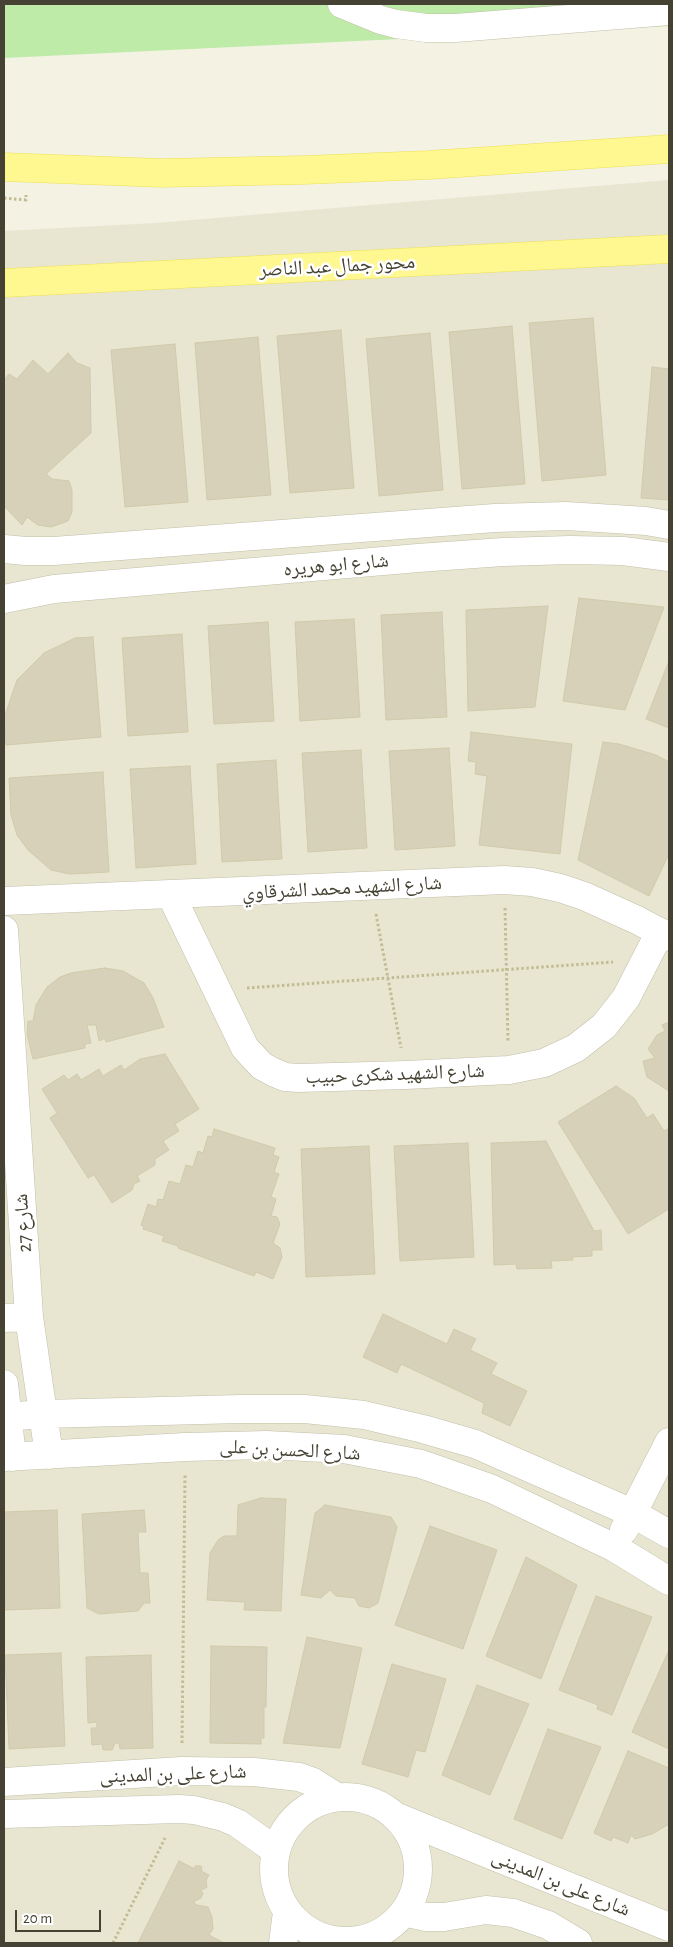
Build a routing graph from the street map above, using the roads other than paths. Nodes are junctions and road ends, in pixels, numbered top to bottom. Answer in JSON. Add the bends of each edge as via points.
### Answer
{"nodes":[{"id":1,"x":342,"y":4,"type":"edge"},
{"id":2,"x":669,"y":11,"type":"edge"},
{"id":3,"x":669,"y":149,"type":"edge"},
{"id":4,"x":4,"y":167,"type":"edge"},
{"id":5,"x":669,"y":248,"type":"edge"},
{"id":6,"x":5,"y":284,"type":"edge"},
{"id":7,"x":669,"y":525,"type":"edge"},
{"id":8,"x":4,"y":549,"type":"edge"},
{"id":9,"x":669,"y":557,"type":"edge"},
{"id":10,"x":4,"y":599,"type":"edge"},
{"id":11,"x":172,"y":895,"type":"junction"},
{"id":12,"x":4,"y":902,"type":"edge"},
{"id":13,"x":4,"y":930,"type":"edge"},
{"id":14,"x":665,"y":935,"type":"edge"},
{"id":15,"x":17,"y":1317,"type":"edge"},
{"id":16,"x":4,"y":1384,"type":"edge"},
{"id":17,"x":43,"y":1414,"type":"junction"},
{"id":18,"x":6,"y":1417,"type":"edge"},
{"id":19,"x":669,"y":1442,"type":"edge"},
{"id":20,"x":49,"y":1455,"type":"junction"},
{"id":21,"x":8,"y":1457,"type":"edge"},
{"id":22,"x":632,"y":1513,"type":"junction"},
{"id":23,"x":669,"y":1534,"type":"edge"},
{"id":24,"x":615,"y":1548,"type":"junction"},
{"id":25,"x":669,"y":1581,"type":"edge"},
{"id":26,"x":4,"y":1782,"type":"edge"},
{"id":27,"x":337,"y":1797,"type":"junction"},
{"id":28,"x":4,"y":1814,"type":"edge"},
{"id":29,"x":397,"y":1817,"type":"junction"},
{"id":30,"x":275,"y":1850,"type":"junction"},
{"id":31,"x":287,"y":1912,"type":"junction"},
{"id":32,"x":404,"y":1912,"type":"junction"},
{"id":33,"x":669,"y":1928,"type":"edge"},
{"id":34,"x":342,"y":1942,"type":"edge"},
{"id":35,"x":283,"y":1943,"type":"edge"},
{"id":36,"x":578,"y":1943,"type":"edge"},
{"id":37,"x":663,"y":1943,"type":"edge"}],
"edges":[{"from":1,"to":2,"type":"street","via":[[381,20],[426,28]]},
{"from":3,"to":4,"type":"main road","via":[[304,170],[162,173]]},
{"from":5,"to":6,"type":"main road","name":"محور جمال عبد الناصر"},
{"from":7,"to":8,"type":"street","name":"شارع ابو هريره","via":[[566,516],[495,518],[54,552]]},
{"from":9,"to":10,"type":"street","name":"شارع ابو هريره","via":[[570,550],[408,558],[54,589]]},
{"from":11,"to":12,"type":"street","name":"شارع الشهيد محمد الشرقاوي"},
{"from":11,"to":14,"type":"street","name":"شارع الشهيد محمد الشرقاوي","via":[[504,880],[532,882],[584,896]]},
{"from":11,"to":14,"type":"street","name":"شارع الشهيد شكرى حبيب","via":[[245,1048],[262,1066],[285,1077],[509,1070],[544,1063],[576,1048],[604,1026],[626,998],[646,960]]},
{"from":13,"to":15,"type":"street","name":"شارع 27"},
{"from":15,"to":17,"type":"street","name":"شارع 27"},
{"from":16,"to":18,"type":"street"},
{"from":17,"to":18,"type":"street","name":"شارع الحسن بن على"},
{"from":17,"to":20,"type":"street","name":"شارع 27"},
{"from":17,"to":22,"type":"street","name":"شارع الحسن بن على","via":[[305,1409],[364,1415],[475,1444]]},
{"from":18,"to":21,"type":"street"},
{"from":19,"to":22,"type":"street"},
{"from":20,"to":21,"type":"street","name":"شارع الحسن بن على"},
{"from":20,"to":24,"type":"street","name":"شارع الحسن بن على","via":[[267,1445],[344,1449],[421,1464],[492,1489]]},
{"from":22,"to":23,"type":"street","name":"شارع الحسن بن على"},
{"from":22,"to":24,"type":"street"},
{"from":24,"to":25,"type":"street","name":"شارع الحسن بن على"},
{"from":26,"to":27,"type":"street","name":"شارع على بن المدينى","via":[[182,1772],[254,1772],[285,1774],[313,1782]]},
{"from":27,"to":29,"type":"street","via":[[359,1797],[379,1804]]},
{"from":27,"to":30,"type":"street","via":[[316,1802],[298,1814],[284,1830]]},
{"from":28,"to":30,"type":"street","name":"شارع على بن المدينى","via":[[194,1810],[223,1817],[250,1831]]},
{"from":29,"to":32,"type":"street","via":[[408,1830],[418,1864],[418,1880]]},
{"from":29,"to":33,"type":"street","name":"شارع على بن المدينى"},
{"from":30,"to":31,"type":"street","via":[[273,1872],[277,1893]]},
{"from":31,"to":34,"type":"street","via":[[302,1927]]},
{"from":31,"to":35,"type":"street"},
{"from":32,"to":34,"type":"street","via":[[378,1933]]},
{"from":32,"to":36,"type":"street","via":[[426,1917],[486,1910],[513,1913],[548,1925]]},
{"from":33,"to":37,"type":"street"}]}
